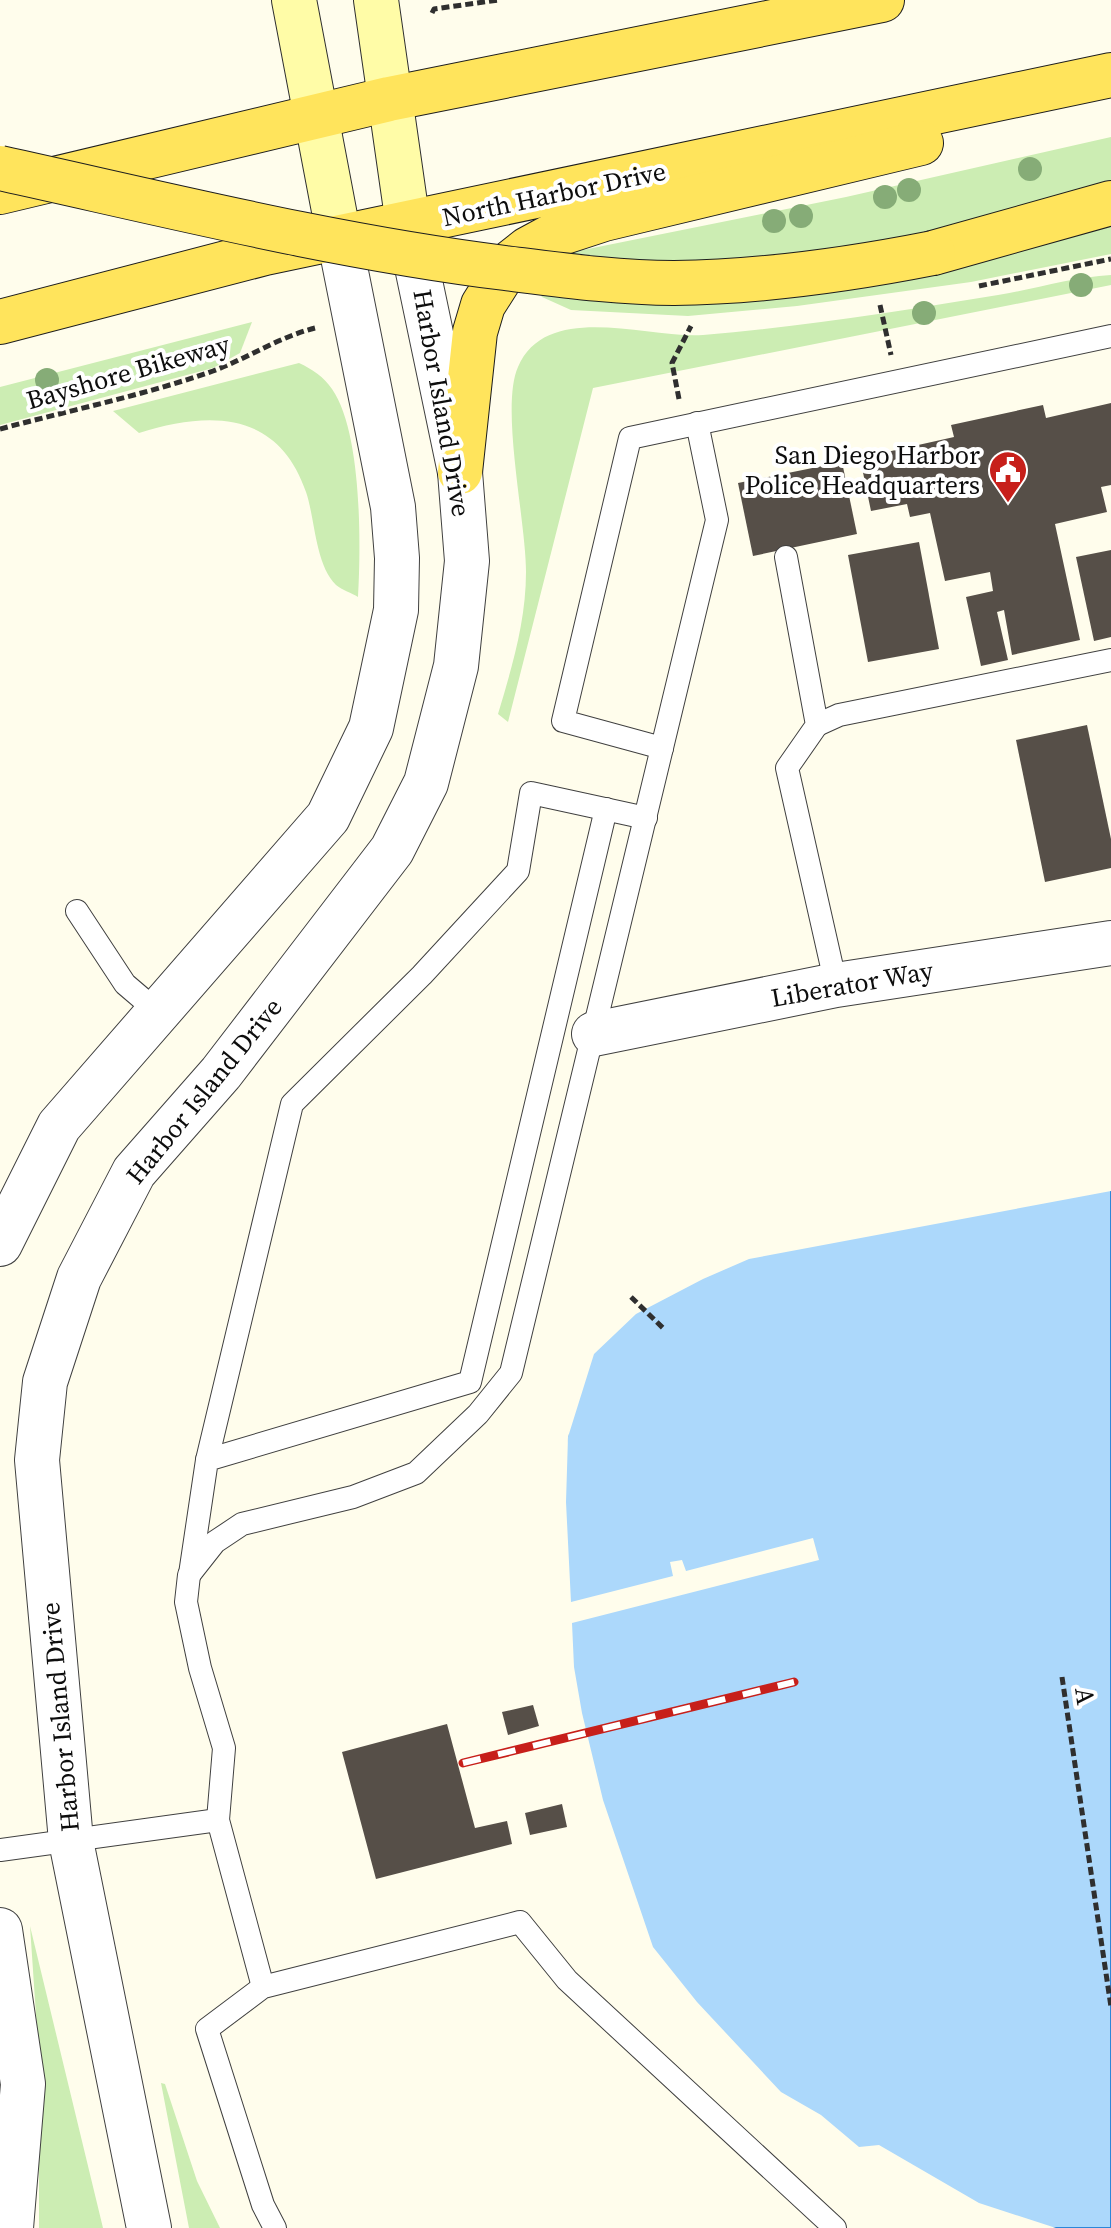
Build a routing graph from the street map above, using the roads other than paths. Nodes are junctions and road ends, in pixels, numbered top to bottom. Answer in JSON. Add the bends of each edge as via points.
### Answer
{"nodes":[{"id":1,"x":294,"y":0,"type":"edge"},
{"id":2,"x":376,"y":0,"type":"edge"},
{"id":3,"x":882,"y":0,"type":"edge"},
{"id":4,"x":1111,"y":75,"type":"edge"},
{"id":5,"x":1111,"y":89,"type":"edge"},
{"id":6,"x":389,"y":99,"type":"junction"},
{"id":7,"x":315,"y":115,"type":"junction"},
{"id":8,"x":0,"y":168,"type":"edge"},
{"id":9,"x":0,"y":192,"type":"edge"},
{"id":10,"x":1111,"y":203,"type":"edge"},
{"id":11,"x":408,"y":224,"type":"junction"},
{"id":12,"x":339,"y":237,"type":"junction"},
{"id":13,"x":0,"y":322,"type":"edge"},
{"id":14,"x":1111,"y":336,"type":"edge"},
{"id":15,"x":697,"y":423,"type":"junction"},
{"id":16,"x":460,"y":472,"type":"junction"},
{"id":17,"x":786,"y":557,"type":"dead end"},
{"id":18,"x":1111,"y":660,"type":"edge"},
{"id":19,"x":817,"y":725,"type":"junction"},
{"id":20,"x":662,"y":748,"type":"junction"},
{"id":21,"x":646,"y":818,"type":"junction"},
{"id":22,"x":604,"y":819,"type":"junction"},
{"id":23,"x":77,"y":911,"type":"dead end"},
{"id":24,"x":1111,"y":943,"type":"edge"},
{"id":25,"x":836,"y":985,"type":"junction"},
{"id":26,"x":159,"y":1013,"type":"junction"},
{"id":27,"x":594,"y":1034,"type":"junction"},
{"id":28,"x":0,"y":1244,"type":"edge"},
{"id":29,"x":207,"y":1460,"type":"junction"},
{"id":30,"x":189,"y":1575,"type":"junction"},
{"id":31,"x":218,"y":1820,"type":"junction"},
{"id":32,"x":71,"y":1841,"type":"junction"},
{"id":33,"x":0,"y":1850,"type":"edge"},
{"id":34,"x":0,"y":1930,"type":"edge"},
{"id":35,"x":263,"y":1987,"type":"junction"},
{"id":36,"x":11,"y":2228,"type":"edge"},
{"id":37,"x":149,"y":2228,"type":"edge"},
{"id":38,"x":275,"y":2228,"type":"edge"},
{"id":39,"x":835,"y":2228,"type":"edge"}],
"edges":[{"from":1,"to":7,"type":"main road"},
{"from":2,"to":6,"type":"main road"},
{"from":3,"to":6,"type":"main road"},
{"from":4,"to":11,"type":"main road","name":"North Harbor Drive"},
{"from":5,"to":16,"type":"main road","via":[[862,160],[604,219],[528,249],[509,264],[483,305],[475,332]]},
{"from":6,"to":7,"type":"main road"},
{"from":6,"to":11,"type":"main road"},
{"from":7,"to":9,"type":"main road"},
{"from":7,"to":12,"type":"main road"},
{"from":8,"to":10,"type":"main road","bridge":true,"via":[[395,255],[580,278],[672,283],[843,271],[933,253]]},
{"from":11,"to":12,"type":"main road","name":"North Harbor Drive"},
{"from":11,"to":16,"type":"street","name":"Harbor Island Drive"},
{"from":12,"to":13,"type":"main road","name":"North Harbor Drive"},
{"from":12,"to":26,"type":"street","via":[[393,507],[396,610],[387,663],[371,728],[328,817]]},
{"from":14,"to":15,"type":"lane"},
{"from":15,"to":20,"type":"lane","via":[[717,520]]},
{"from":15,"to":20,"type":"lane","via":[[630,438],[563,721]]},
{"from":16,"to":32,"type":"street","name":"Harbor Island Drive","via":[[467,561],[463,614],[453,679],[426,783],[392,850],[221,1073],[134,1172],[79,1278],[45,1382],[37,1460]]},
{"from":17,"to":19,"type":"lane"},
{"from":18,"to":19,"type":"lane","via":[[839,715]]},
{"from":19,"to":25,"type":"lane","via":[[787,768]]},
{"from":20,"to":21,"type":"lane"},
{"from":21,"to":22,"type":"lane"},
{"from":21,"to":27,"type":"lane"},
{"from":22,"to":29,"type":"lane","via":[[531,793],[518,871],[292,1104]]},
{"from":22,"to":29,"type":"lane","via":[[470,1382]]},
{"from":23,"to":26,"type":"lane","via":[[125,984]]},
{"from":24,"to":25,"type":"street","name":"Liberator Way"},
{"from":25,"to":27,"type":"street","name":"Liberator Way"},
{"from":26,"to":28,"type":"street","via":[[59,1126]]},
{"from":27,"to":30,"type":"lane","via":[[511,1373],[478,1414],[416,1473],[353,1497],[242,1524],[215,1542]]},
{"from":29,"to":30,"type":"lane"},
{"from":30,"to":31,"type":"lane","via":[[186,1602],[224,1748]]},
{"from":31,"to":32,"type":"lane"},
{"from":31,"to":35,"type":"lane"},
{"from":32,"to":33,"type":"lane"},
{"from":32,"to":37,"type":"street","name":"Harbor Island Drive"},
{"from":34,"to":36,"type":"street","via":[[23,2084]]},
{"from":35,"to":38,"type":"lane","via":[[207,2029]]},
{"from":35,"to":39,"type":"lane","via":[[520,1922],[567,1980]]}]}
